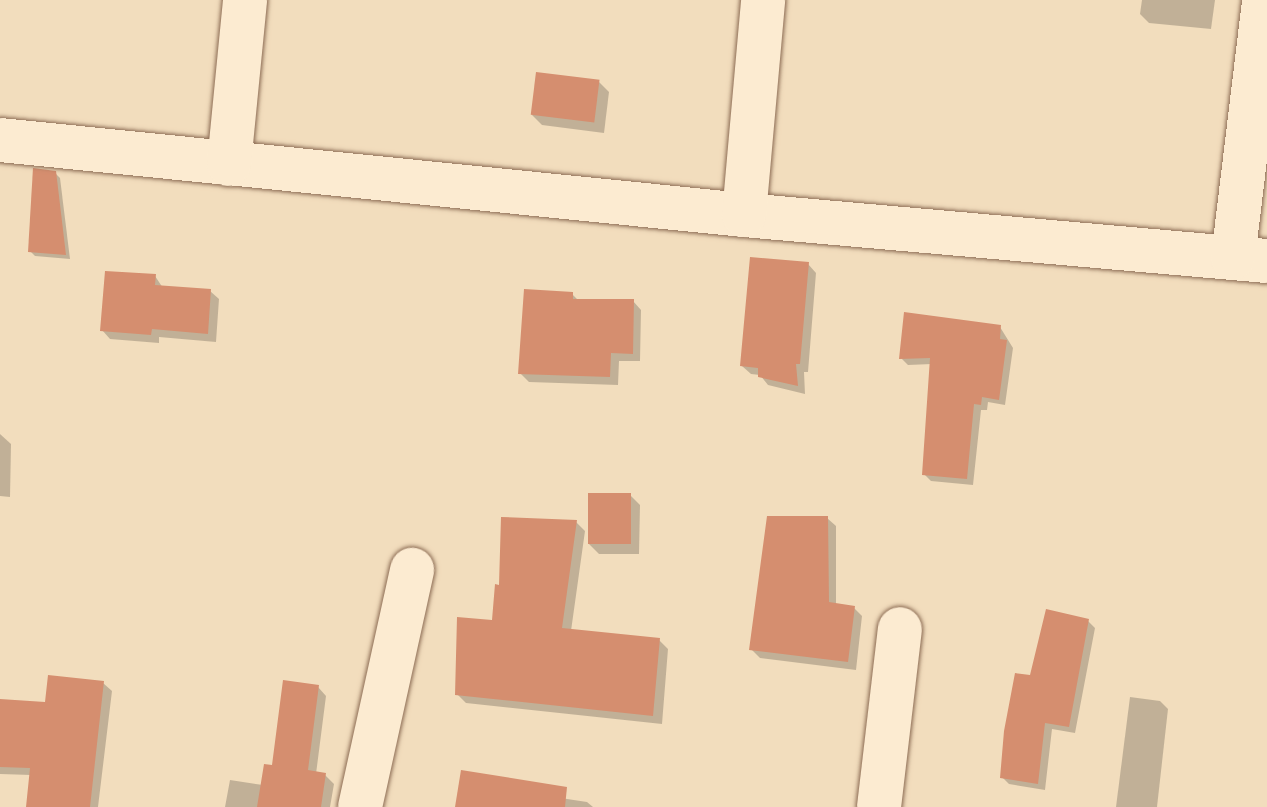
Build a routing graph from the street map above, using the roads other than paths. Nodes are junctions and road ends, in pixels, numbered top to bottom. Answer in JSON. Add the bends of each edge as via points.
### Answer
{"nodes":[{"id":1,"x":245,"y":0,"type":"edge"},
{"id":2,"x":763,"y":0,"type":"edge"},
{"id":3,"x":1264,"y":0,"type":"edge"},
{"id":4,"x":0,"y":140,"type":"edge"},
{"id":5,"x":229,"y":164,"type":"junction"},
{"id":6,"x":744,"y":215,"type":"junction"},
{"id":7,"x":1250,"y":260,"type":"edge"},
{"id":8,"x":412,"y":570,"type":"dead end"},
{"id":9,"x":900,"y":629,"type":"dead end"},
{"id":10,"x":360,"y":807,"type":"edge"},
{"id":11,"x":879,"y":807,"type":"edge"}],
"edges":[{"from":1,"to":5,"type":"street"},
{"from":2,"to":6,"type":"street"},
{"from":3,"to":7,"type":"street"},
{"from":4,"to":5,"type":"street"},
{"from":5,"to":6,"type":"street"},
{"from":6,"to":7,"type":"street"},
{"from":8,"to":10,"type":"street"},
{"from":9,"to":11,"type":"street"}]}
